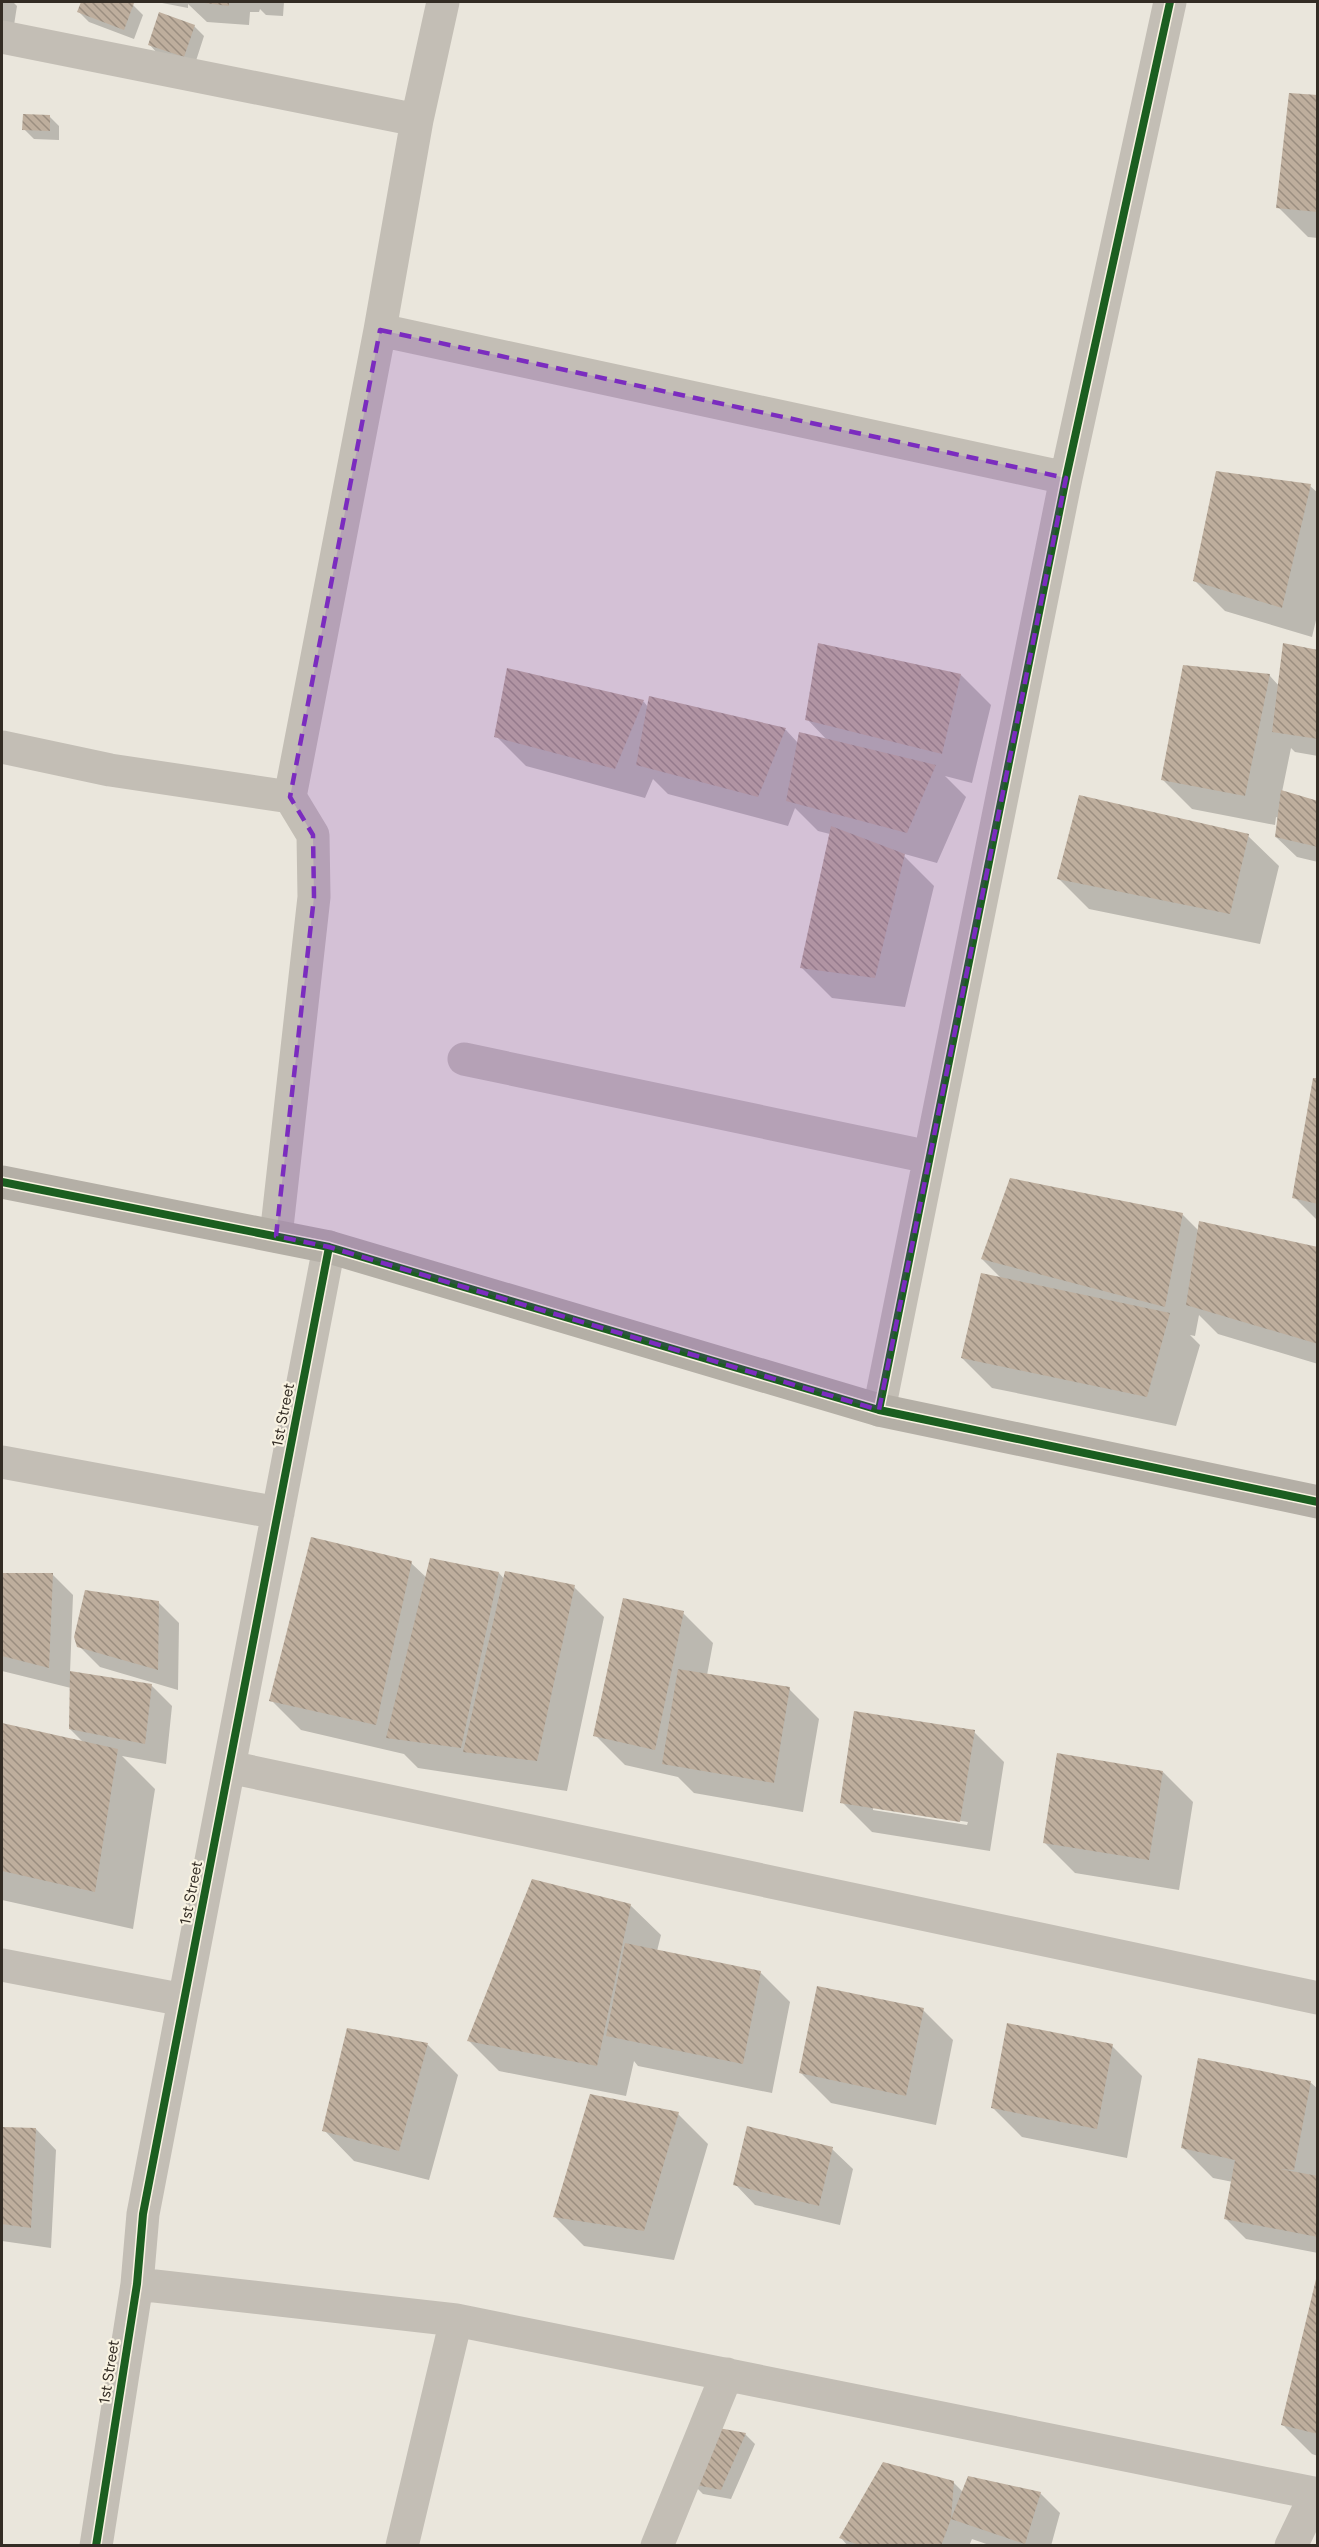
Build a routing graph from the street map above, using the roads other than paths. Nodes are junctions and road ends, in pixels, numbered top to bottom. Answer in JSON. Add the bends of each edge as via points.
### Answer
{"nodes":[{"id":1,"x":443,"y":2,"type":"edge"},
{"id":2,"x":1170,"y":2,"type":"edge"},
{"id":3,"x":2,"y":37,"type":"edge"},
{"id":4,"x":417,"y":120,"type":"junction"},
{"id":5,"x":380,"y":330,"type":"junction"},
{"id":6,"x":1066,"y":478,"type":"junction"},
{"id":7,"x":2,"y":747,"type":"edge"},
{"id":8,"x":290,"y":797,"type":"junction"},
{"id":9,"x":464,"y":1059,"type":"dead end"},
{"id":10,"x":929,"y":1157,"type":"junction"},
{"id":11,"x":2,"y":1182,"type":"edge"},
{"id":12,"x":276,"y":1236,"type":"junction"},
{"id":13,"x":329,"y":1247,"type":"junction"},
{"id":14,"x":879,"y":1410,"type":"junction"},
{"id":15,"x":2,"y":1462,"type":"edge"},
{"id":16,"x":1317,"y":1502,"type":"edge"},
{"id":17,"x":278,"y":1513,"type":"junction"},
{"id":18,"x":229,"y":1767,"type":"junction"},
{"id":19,"x":2,"y":1965,"type":"edge"},
{"id":20,"x":1317,"y":1998,"type":"edge"},
{"id":21,"x":184,"y":2000,"type":"junction"},
{"id":22,"x":137,"y":2284,"type":"junction"},
{"id":23,"x":456,"y":2320,"type":"junction"},
{"id":24,"x":727,"y":2374,"type":"junction"},
{"id":25,"x":1317,"y":2494,"type":"edge"},
{"id":26,"x":96,"y":2546,"type":"edge"},
{"id":27,"x":402,"y":2546,"type":"edge"},
{"id":28,"x":657,"y":2546,"type":"edge"},
{"id":29,"x":1291,"y":2546,"type":"edge"}],
"edges":[{"from":1,"to":4,"type":"street"},
{"from":2,"to":6,"type":"street"},
{"from":3,"to":4,"type":"street"},
{"from":4,"to":5,"type":"street"},
{"from":5,"to":6,"type":"street"},
{"from":5,"to":8,"type":"street"},
{"from":6,"to":10,"type":"street"},
{"from":7,"to":8,"type":"street","via":[[110,770]]},
{"from":8,"to":12,"type":"street","via":[[313,835],[314,897]]},
{"from":9,"to":10,"type":"street"},
{"from":10,"to":14,"type":"street"},
{"from":11,"to":12,"type":"street"},
{"from":12,"to":13,"type":"street"},
{"from":13,"to":14,"type":"street"},
{"from":13,"to":17,"type":"street","name":"1st Street"},
{"from":14,"to":16,"type":"street"},
{"from":15,"to":17,"type":"street"},
{"from":17,"to":18,"type":"street","name":"1st Street"},
{"from":18,"to":20,"type":"street"},
{"from":18,"to":21,"type":"street","name":"1st Street"},
{"from":19,"to":21,"type":"street"},
{"from":21,"to":22,"type":"street","name":"1st Street","via":[[143,2214]]},
{"from":22,"to":23,"type":"street"},
{"from":22,"to":26,"type":"street","name":"1st Street"},
{"from":23,"to":24,"type":"street"},
{"from":23,"to":27,"type":"street"},
{"from":24,"to":25,"type":"street"},
{"from":24,"to":28,"type":"street"},
{"from":25,"to":29,"type":"street"}]}
